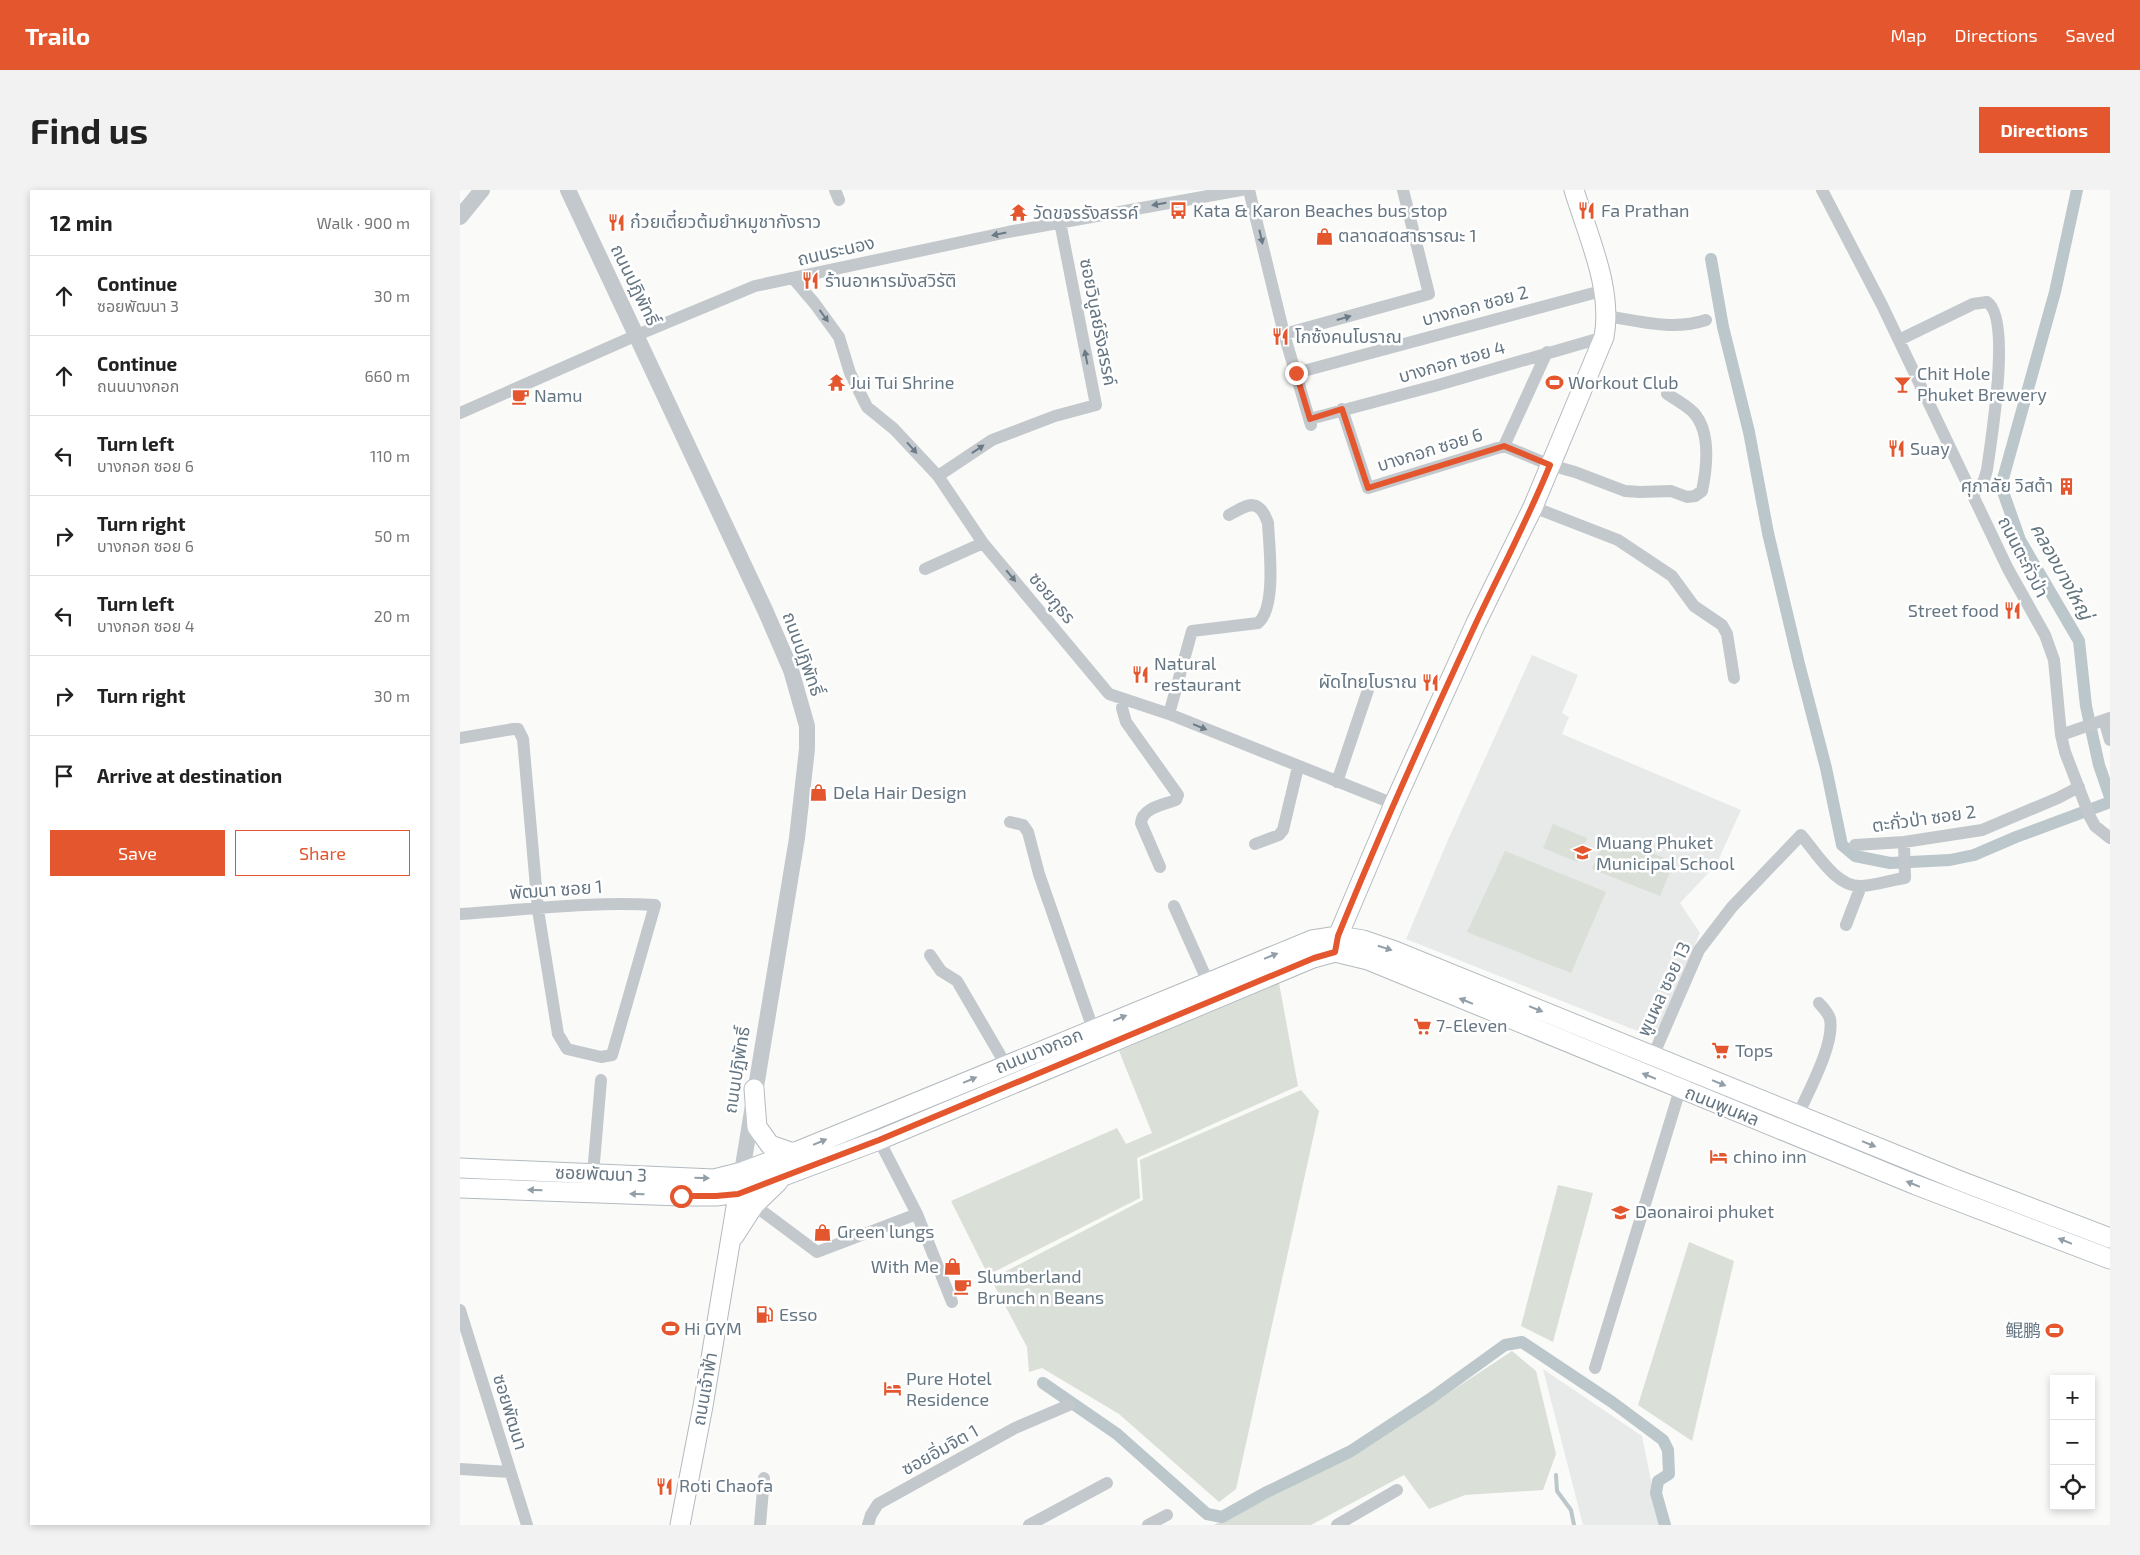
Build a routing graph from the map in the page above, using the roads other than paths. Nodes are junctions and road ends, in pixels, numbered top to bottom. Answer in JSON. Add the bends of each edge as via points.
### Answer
{"nodes":[{"id":1,"x":482,"y":190,"type":"edge"},
{"id":2,"x":568,"y":190,"type":"edge"},
{"id":3,"x":1241,"y":190,"type":"edge"},
{"id":4,"x":1249,"y":190,"type":"edge"},
{"id":5,"x":1403,"y":190,"type":"edge"},
{"id":6,"x":1574,"y":190,"type":"edge"},
{"id":7,"x":1822,"y":190,"type":"edge"},
{"id":8,"x":460,"y":217,"type":"edge"},
{"id":9,"x":1060,"y":222,"type":"junction"},
{"id":10,"x":793,"y":278,"type":"junction"},
{"id":11,"x":1605,"y":290,"type":"junction"},
{"id":12,"x":1606,"y":316,"type":"junction"},
{"id":13,"x":1706,"y":320,"type":"dead end"},
{"id":14,"x":1284,"y":334,"type":"junction"},
{"id":15,"x":637,"y":335,"type":"junction"},
{"id":16,"x":1604,"y":337,"type":"junction"},
{"id":17,"x":1899,"y":340,"type":"junction"},
{"id":18,"x":1547,"y":352,"type":"junction"},
{"id":19,"x":1296,"y":373,"type":"junction"},
{"id":20,"x":1667,"y":394,"type":"dead end"},
{"id":21,"x":1342,"y":409,"type":"junction"},
{"id":22,"x":460,"y":414,"type":"edge"},
{"id":23,"x":1504,"y":446,"type":"junction"},
{"id":24,"x":1550,"y":465,"type":"junction"},
{"id":25,"x":938,"y":476,"type":"junction"},
{"id":26,"x":1973,"y":495,"type":"junction"},
{"id":27,"x":1533,"y":507,"type":"junction"},
{"id":28,"x":1229,"y":515,"type":"dead end"},
{"id":29,"x":983,"y":543,"type":"junction"},
{"id":30,"x":925,"y":569,"type":"dead end"},
{"id":31,"x":1734,"y":678,"type":"dead end"},
{"id":32,"x":1368,"y":690,"type":"dead end"},
{"id":33,"x":1124,"y":699,"type":"junction"},
{"id":34,"x":1169,"y":714,"type":"junction"},
{"id":35,"x":2107,"y":719,"type":"edge"},
{"id":36,"x":2060,"y":735,"type":"junction"},
{"id":37,"x":460,"y":738,"type":"edge"},
{"id":38,"x":2110,"y":740,"type":"edge"},
{"id":39,"x":1298,"y":767,"type":"junction"},
{"id":40,"x":1337,"y":782,"type":"junction"},
{"id":41,"x":2079,"y":787,"type":"junction"},
{"id":42,"x":1394,"y":804,"type":"junction"},
{"id":43,"x":1010,"y":822,"type":"dead end"},
{"id":44,"x":2110,"y":838,"type":"edge"},
{"id":45,"x":1255,"y":844,"type":"dead end"},
{"id":46,"x":1855,"y":844,"type":"dead end"},
{"id":47,"x":1905,"y":847,"type":"junction"},
{"id":48,"x":1160,"y":867,"type":"dead end"},
{"id":49,"x":1862,"y":886,"type":"junction"},
{"id":50,"x":1174,"y":906,"type":"dead end"},
{"id":51,"x":538,"y":910,"type":"junction"},
{"id":52,"x":460,"y":914,"type":"edge"},
{"id":53,"x":1846,"y":925,"type":"dead end"},
{"id":54,"x":1337,"y":944,"type":"junction"},
{"id":55,"x":930,"y":955,"type":"dead end"},
{"id":56,"x":1208,"y":982,"type":"junction"},
{"id":57,"x":1819,"y":1003,"type":"dead end"},
{"id":58,"x":1093,"y":1029,"type":"junction"},
{"id":59,"x":1653,"y":1056,"type":"junction"},
{"id":60,"x":1006,"y":1065,"type":"junction"},
{"id":61,"x":1688,"y":1071,"type":"junction"},
{"id":62,"x":601,"y":1080,"type":"dead end"},
{"id":63,"x":754,"y":1089,"type":"junction"},
{"id":64,"x":1682,"y":1089,"type":"junction"},
{"id":65,"x":1798,"y":1115,"type":"junction"},
{"id":66,"x":879,"y":1140,"type":"junction"},
{"id":67,"x":793,"y":1153,"type":"junction"},
{"id":68,"x":461,"y":1168,"type":"edge"},
{"id":69,"x":742,"y":1172,"type":"junction"},
{"id":70,"x":593,"y":1174,"type":"junction"},
{"id":71,"x":786,"y":1175,"type":"junction"},
{"id":72,"x":461,"y":1188,"type":"edge"},
{"id":73,"x":738,"y":1194,"type":"junction"},
{"id":74,"x":754,"y":1205,"type":"junction"},
{"id":75,"x":917,"y":1214,"type":"junction"},
{"id":76,"x":2110,"y":1238,"type":"edge"},
{"id":77,"x":730,"y":1242,"type":"junction"},
{"id":78,"x":2110,"y":1259,"type":"edge"},
{"id":79,"x":952,"y":1302,"type":"dead end"},
{"id":80,"x":460,"y":1310,"type":"edge"},
{"id":81,"x":1595,"y":1368,"type":"dead end"},
{"id":82,"x":1069,"y":1405,"type":"dead end"},
{"id":83,"x":460,"y":1469,"type":"edge"},
{"id":84,"x":510,"y":1472,"type":"junction"},
{"id":85,"x":764,"y":1478,"type":"dead end"},
{"id":86,"x":1106,"y":1483,"type":"dead end"},
{"id":87,"x":1398,"y":1490,"type":"dead end"},
{"id":88,"x":1167,"y":1515,"type":"dead end"},
{"id":89,"x":527,"y":1525,"type":"edge"},
{"id":90,"x":680,"y":1525,"type":"edge"},
{"id":91,"x":760,"y":1525,"type":"edge"},
{"id":92,"x":868,"y":1525,"type":"edge"},
{"id":93,"x":1029,"y":1525,"type":"edge"},
{"id":94,"x":1148,"y":1525,"type":"edge"},
{"id":95,"x":1337,"y":1525,"type":"edge"}],
"edges":[{"from":1,"to":8,"type":"street"},
{"from":2,"to":15,"type":"street","name":"ถนนปฏิพัทธิ์"},
{"from":3,"to":9,"type":"street","name":"ถนนระนอง","one_way":true},
{"from":4,"to":14,"type":"street","one_way":true},
{"from":14,"to":5,"type":"street","one_way":true,"via":[[1429,294]]},
{"from":6,"to":11,"type":"main road"},
{"from":7,"to":17,"type":"street","name":"ถนนตะกั่วป่า"},
{"from":9,"to":10,"type":"street","name":"ถนนระนอง","one_way":true},
{"from":25,"to":9,"type":"street","name":"ซอยวิบูลย์รังสรรค์","one_way":true,"via":[[992,440],[1055,416],[1096,405]]},
{"from":10,"to":15,"type":"street","name":"ถนนระนอง","via":[[755,286]]},
{"from":10,"to":25,"type":"street","name":"ซอยภูธร","one_way":true,"via":[[839,337],[850,373],[867,407],[894,429]]},
{"from":11,"to":12,"type":"main road"},
{"from":11,"to":19,"type":"street","name":"บางกอก ซอย 2"},
{"from":12,"to":13,"type":"street","via":[[1664,325]]},
{"from":12,"to":16,"type":"main road"},
{"from":14,"to":19,"type":"street"},
{"from":15,"to":22,"type":"street","name":"ถนนระนอง"},
{"from":15,"to":63,"type":"street","name":"ถนนปฏิพัทธิ์","via":[[792,670],[807,726],[806,768],[797,838]]},
{"from":16,"to":18,"type":"street","name":"บางกอก ซอย 4"},
{"from":16,"to":24,"type":"main road"},
{"from":17,"to":26,"type":"street","name":"ถนนตะกั่วป่า"},
{"from":17,"to":26,"type":"street","via":[[1973,304],[1987,302],[1995,310],[2000,364],[1998,383],[1987,470]]},
{"from":18,"to":21,"type":"street","name":"บางกอก ซอย 4","via":[[1438,385]]},
{"from":18,"to":23,"type":"street"},
{"from":19,"to":21,"type":"street","name":"บางกอก ซอย 4","via":[[1311,422]]},
{"from":20,"to":24,"type":"street","name":"บางกอก ซอย 6","via":[[1692,412],[1703,427],[1705,479],[1702,491],[1694,496],[1671,491],[1625,491]]},
{"from":21,"to":23,"type":"street","name":"บางกอก ซอย 6","via":[[1368,488]]},
{"from":23,"to":24,"type":"street","name":"บางกอก ซอย 6"},
{"from":24,"to":27,"type":"main road"},
{"from":25,"to":29,"type":"street","name":"ซอยภูธร"},
{"from":26,"to":36,"type":"street","name":"ถนนตะกั่วป่า","via":[[2045,635],[2054,660]]},
{"from":27,"to":31,"type":"street","via":[[1618,540],[1672,576],[1694,606],[1722,625],[1727,634]]},
{"from":27,"to":42,"type":"main road"},
{"from":28,"to":34,"type":"street","via":[[1246,505],[1256,505],[1261,507],[1268,522],[1270,596],[1265,614],[1258,623],[1192,631]]},
{"from":29,"to":30,"type":"street"},
{"from":29,"to":33,"type":"street","name":"ซอยภูธร","one_way":true,"via":[[1109,694]]},
{"from":32,"to":40,"type":"street"},
{"from":33,"to":34,"type":"street","name":"ซอยภูธร"},
{"from":33,"to":48,"type":"street","via":[[1122,708],[1126,722],[1178,795],[1176,800],[1141,816],[1140,823]]},
{"from":34,"to":39,"type":"street","name":"ซอยภูธร","one_way":true},
{"from":35,"to":36,"type":"street"},
{"from":35,"to":38,"type":"street"},
{"from":36,"to":41,"type":"street","name":"ถนนตะกั่วป่า"},
{"from":37,"to":51,"type":"street","via":[[513,729],[520,732]]},
{"from":39,"to":40,"type":"street","name":"ซอยภูธร"},
{"from":39,"to":45,"type":"street","via":[[1283,830],[1279,835]]},
{"from":40,"to":42,"type":"street","name":"ซอยภูธร"},
{"from":41,"to":44,"type":"street","name":"ถนนตะกั่วป่า","via":[[2095,826]]},
{"from":41,"to":47,"type":"street","name":"ตะกั่วป่า ซอย 2","via":[[1982,830]]},
{"from":42,"to":54,"type":"main road"},
{"from":43,"to":58,"type":"street","via":[[1023,825],[1028,832],[1039,874]]},
{"from":46,"to":47,"type":"street","name":"ตะกั่วป่า ซอย 2"},
{"from":47,"to":49,"type":"street","via":[[1905,878]]},
{"from":49,"to":53,"type":"street"},
{"from":49,"to":59,"type":"street","name":"พูนผล ซอย 13","via":[[1846,883],[1832,872],[1801,835],[1732,907],[1699,950]]},
{"from":50,"to":56,"type":"street"},
{"from":51,"to":51,"type":"street","name":"พัฒนา ซอย 1","via":[[617,903],[655,905],[612,1054],[601,1057],[567,1049],[558,1034]]},
{"from":51,"to":52,"type":"street","name":"พัฒนา ซอย 1"},
{"from":56,"to":54,"type":"main road","name":"ถนนบางกอก","one_way":true,"via":[[1312,940]]},
{"from":54,"to":59,"type":"main road","name":"ถนนพูนผล","one_way":true,"via":[[1362,940],[1395,951]]},
{"from":64,"to":54,"type":"main road","name":"ถนนพูนผล","one_way":true,"via":[[1368,960]]},
{"from":54,"to":66,"type":"main road","name":"ถนนบางกอก","via":[[1305,961]]},
{"from":55,"to":60,"type":"street","via":[[941,971],[957,981]]},
{"from":58,"to":56,"type":"main road","name":"ถนนบางกอก","one_way":true},
{"from":57,"to":65,"type":"street","via":[[1828,1014],[1830,1029],[1823,1060]]},
{"from":58,"to":60,"type":"main road","name":"ถนนบางกอก"},
{"from":59,"to":61,"type":"main road","name":"ถนนพูนผล"},
{"from":67,"to":60,"type":"main road","name":"ถนนบางกอก","one_way":true},
{"from":61,"to":64,"type":"street"},
{"from":61,"to":65,"type":"main road","name":"ถนนพูนผล","one_way":true},
{"from":62,"to":70,"type":"street"},
{"from":63,"to":67,"type":"main road","via":[[757,1128],[770,1145]]},
{"from":63,"to":69,"type":"street","name":"ถนนปฏิพัทธิ์"},
{"from":78,"to":64,"type":"main road","name":"ถนนพูนผล","one_way":true,"via":[[1916,1185]]},
{"from":64,"to":81,"type":"street"},
{"from":65,"to":76,"type":"main road","name":"ถนนพูนผล","one_way":true},
{"from":66,"to":71,"type":"main road","name":"ถนนบางกอก"},
{"from":66,"to":75,"type":"street"},
{"from":67,"to":69,"type":"main road","name":"ถนนบางกอก"},
{"from":68,"to":70,"type":"main road","name":"ซอยพัฒนา 3"},
{"from":70,"to":69,"type":"main road","name":"ซอยพัฒนา 3","one_way":true,"via":[[714,1179]]},
{"from":69,"to":73,"type":"main road","name":"ถนนเจ้าฟ้า"},
{"from":71,"to":73,"type":"main road","name":"ถนนบางกอก"},
{"from":71,"to":74,"type":"main road"},
{"from":73,"to":72,"type":"main road","name":"ซอยพัฒนา 3","one_way":true,"via":[[681,1196]]},
{"from":73,"to":77,"type":"main road","name":"ถนนเจ้าฟ้า"},
{"from":74,"to":75,"type":"street","via":[[817,1252]]},
{"from":74,"to":77,"type":"main road"},
{"from":75,"to":79,"type":"street"},
{"from":77,"to":90,"type":"main road","name":"ถนนเจ้าฟ้า"},
{"from":80,"to":84,"type":"street","name":"ซอยพัฒนา"},
{"from":82,"to":92,"type":"street","name":"ซอยอิ่มจิต 1","via":[[1015,1428],[878,1504]]},
{"from":83,"to":84,"type":"street"},
{"from":84,"to":89,"type":"street","name":"ซอยพัฒนา"},
{"from":85,"to":91,"type":"street"},
{"from":86,"to":93,"type":"street"},
{"from":87,"to":95,"type":"street"},
{"from":88,"to":94,"type":"street"}]}
